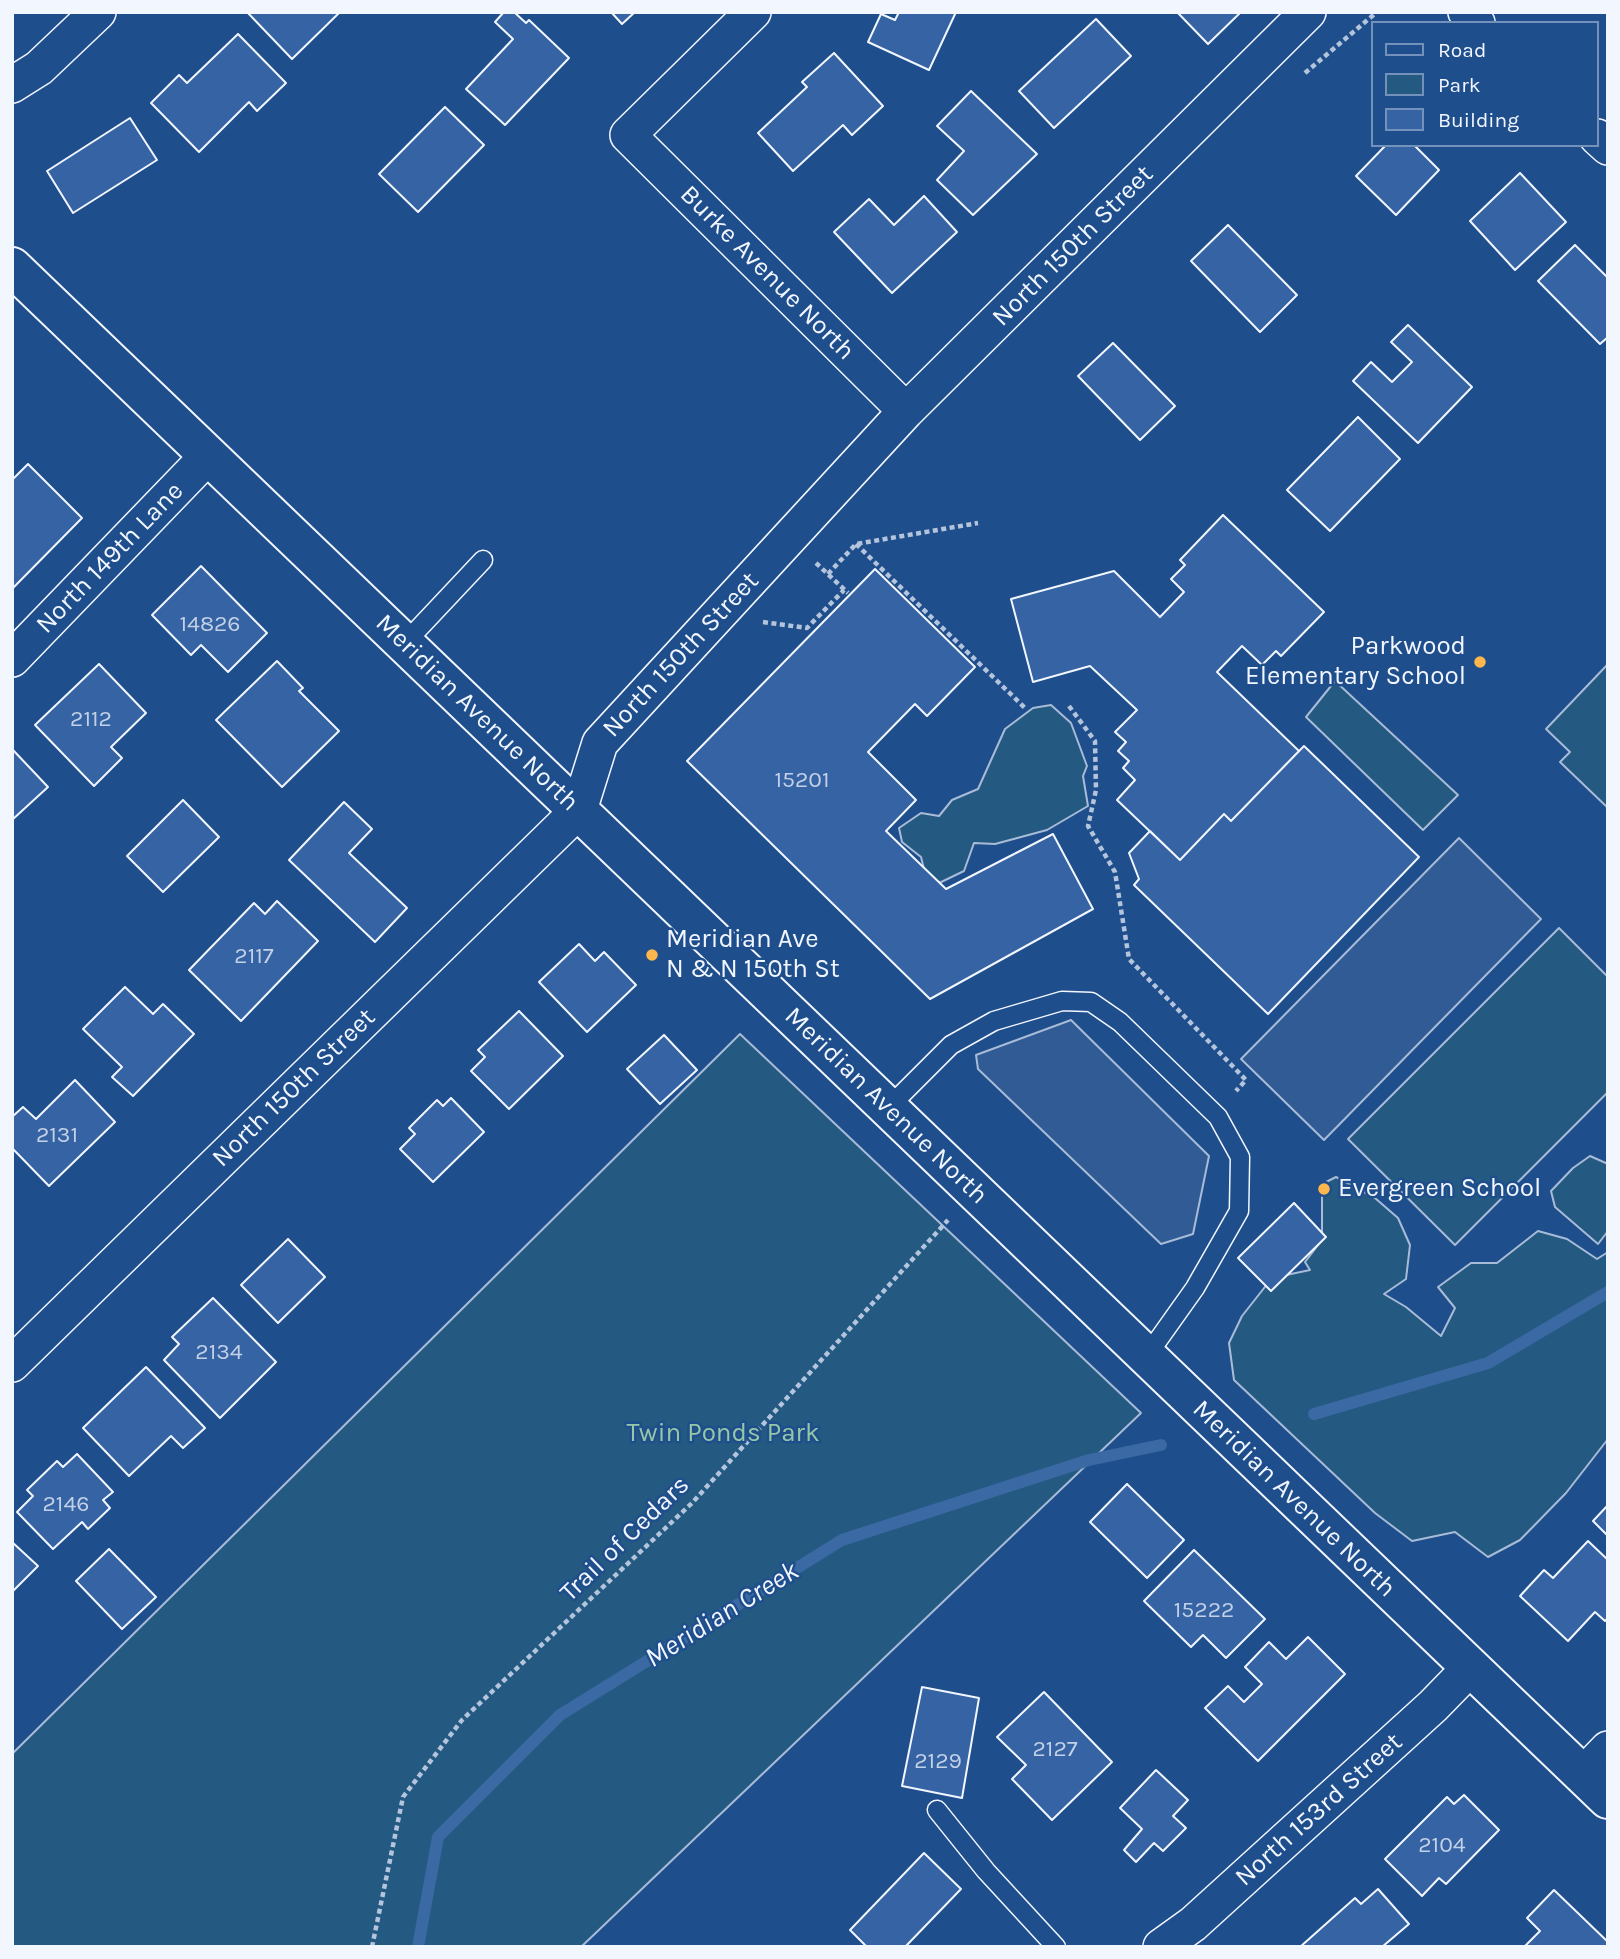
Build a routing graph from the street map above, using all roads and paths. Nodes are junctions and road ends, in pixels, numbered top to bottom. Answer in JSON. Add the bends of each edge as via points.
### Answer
{"nodes":[{"id":1,"x":97,"y":12,"type":"edge"},
{"id":2,"x":753,"y":12,"type":"edge"},
{"id":3,"x":1308,"y":12,"type":"edge"},
{"id":4,"x":12,"y":85,"type":"edge"},
{"id":5,"x":12,"y":267,"type":"edge"},
{"id":6,"x":906,"y":411,"type":"junction"},
{"id":7,"x":207,"y":457,"type":"junction"},
{"id":8,"x":978,"y":523,"type":"dead end"},
{"id":9,"x":856,"y":544,"type":"junction"},
{"id":10,"x":483,"y":560,"type":"dead end"},
{"id":11,"x":815,"y":562,"type":"dead end"},
{"id":12,"x":828,"y":574,"type":"junction"},
{"id":13,"x":757,"y":621,"type":"dead end"},
{"id":14,"x":404,"y":643,"type":"junction"},
{"id":15,"x":12,"y":659,"type":"edge"},
{"id":16,"x":1069,"y":706,"type":"dead end"},
{"id":17,"x":1025,"y":708,"type":"dead end"},
{"id":18,"x":579,"y":810,"type":"junction"},
{"id":19,"x":1236,"y":1091,"type":"dead end"},
{"id":20,"x":888,"y":1108,"type":"junction"},
{"id":21,"x":975,"y":1192,"type":"junction"},
{"id":22,"x":1146,"y":1357,"type":"junction"},
{"id":23,"x":12,"y":1364,"type":"edge"},
{"id":24,"x":1470,"y":1668,"type":"junction"},
{"id":25,"x":1599,"y":1774,"type":"edge"},
{"id":26,"x":937,"y":1810,"type":"dead end"},
{"id":27,"x":372,"y":1947,"type":"edge"},
{"id":28,"x":1056,"y":1947,"type":"edge"},
{"id":29,"x":1161,"y":1947,"type":"edge"}],
"edges":[{"from":1,"to":4,"type":"street","via":[[39,68]]},
{"from":2,"to":6,"type":"street","name":"Burke Avenue North","via":[[628,135]]},
{"from":3,"to":6,"type":"street","name":"North 150th Street"},
{"from":5,"to":7,"type":"street","name":"Meridian Avenue North"},
{"from":6,"to":18,"type":"street","name":"North 150th Street","via":[[600,743]]},
{"from":7,"to":14,"type":"street","name":"Meridian Avenue North"},
{"from":7,"to":15,"type":"street","name":"North 149th Lane"},
{"from":8,"to":9,"type":"path"},
{"from":9,"to":12,"type":"path"},
{"from":9,"to":17,"type":"path"},
{"from":10,"to":14,"type":"lane"},
{"from":11,"to":12,"type":"path"},
{"from":12,"to":13,"type":"path","via":[[846,592],[807,628]]},
{"from":14,"to":18,"type":"street","name":"Meridian Avenue North"},
{"from":16,"to":19,"type":"path","via":[[1095,741],[1096,790],[1088,826],[1115,873],[1129,960],[1246,1080]]},
{"from":18,"to":20,"type":"street","name":"Meridian Avenue North"},
{"from":18,"to":23,"type":"street","name":"North 150th Street"},
{"from":20,"to":21,"type":"street","name":"Meridian Avenue North"},
{"from":20,"to":22,"type":"lane","via":[[951,1045],[999,1019],[1062,1001],[1091,1002],[1130,1031],[1218,1117],[1240,1157],[1239,1211],[1195,1288]]},
{"from":21,"to":22,"type":"street","name":"Meridian Avenue North"},
{"from":21,"to":27,"type":"path","name":"Trail of Cedars","via":[[692,1503],[461,1720],[403,1797]]},
{"from":22,"to":24,"type":"street","name":"Meridian Avenue North"},
{"from":24,"to":25,"type":"street","name":"Meridian Avenue North"},
{"from":24,"to":29,"type":"street","name":"North 153rd Street","via":[[1204,1915]]},
{"from":26,"to":28,"type":"lane"}]}
